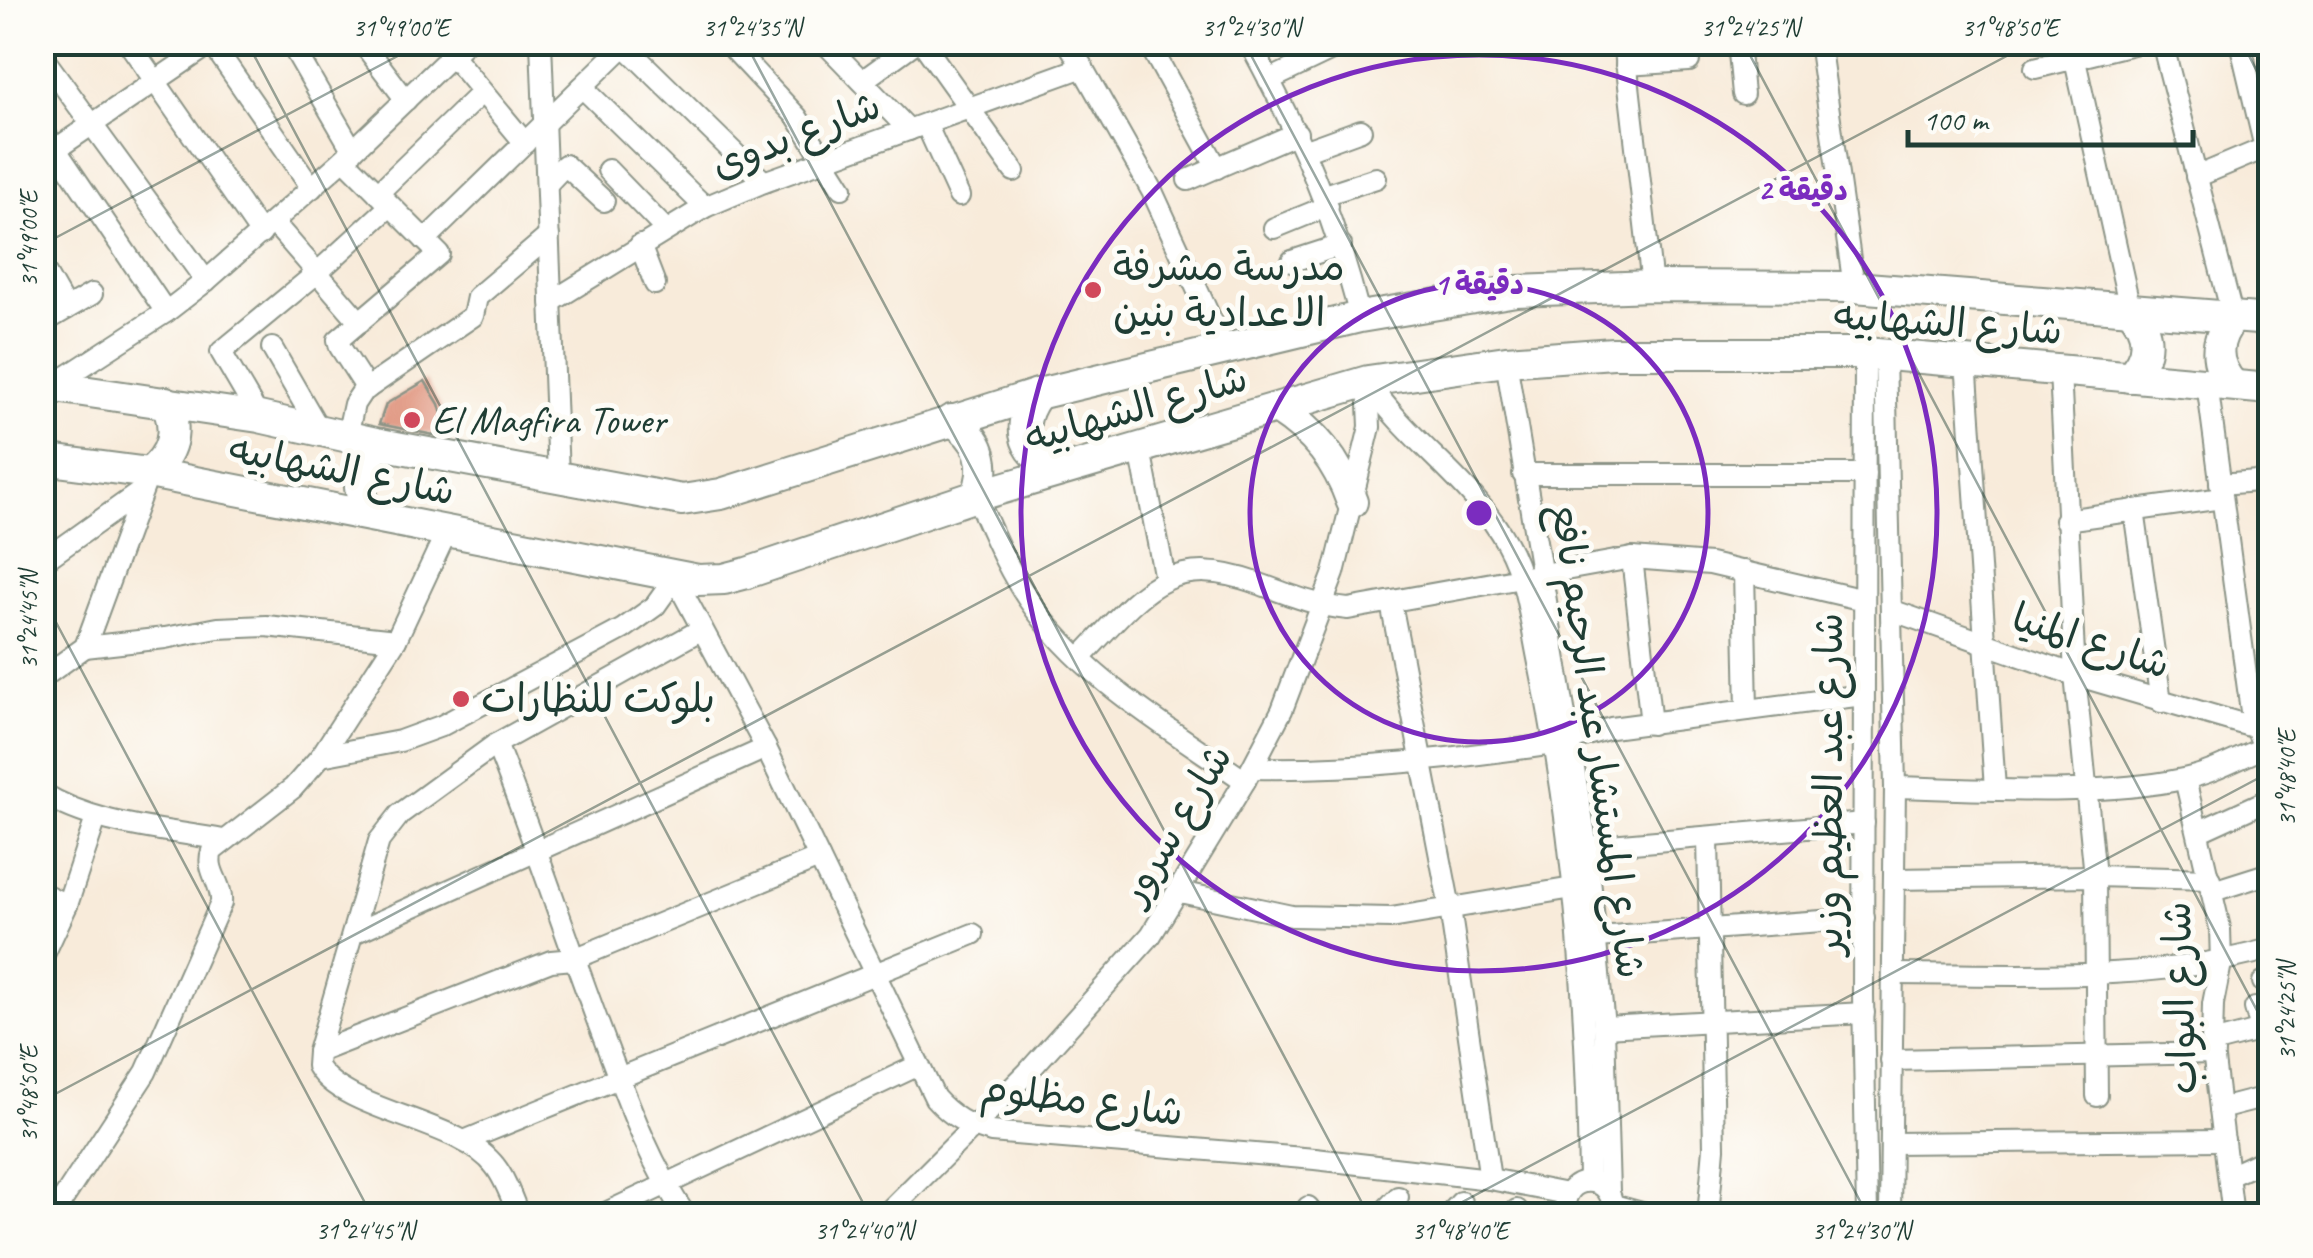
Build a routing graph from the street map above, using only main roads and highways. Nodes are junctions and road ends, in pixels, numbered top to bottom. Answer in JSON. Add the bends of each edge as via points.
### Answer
{"nodes":[{"id":1,"x":2130,"y":309,"type":"junction"},
{"id":2,"x":2234,"y":318,"type":"junction"},
{"id":3,"x":2270,"y":320,"type":"edge"},
{"id":4,"x":2129,"y":377,"type":"junction"},
{"id":5,"x":46,"y":378,"type":"edge"},
{"id":6,"x":2220,"y":384,"type":"junction"},
{"id":7,"x":2270,"y":388,"type":"edge"},
{"id":8,"x":1038,"y":394,"type":"junction"},
{"id":9,"x":166,"y":402,"type":"junction"},
{"id":10,"x":1278,"y":409,"type":"junction"},
{"id":11,"x":952,"y":420,"type":"junction"},
{"id":12,"x":380,"y":444,"type":"junction"},
{"id":13,"x":42,"y":458,"type":"edge"},
{"id":14,"x":1063,"y":469,"type":"junction"},
{"id":15,"x":145,"y":483,"type":"junction"},
{"id":16,"x":976,"y":496,"type":"junction"},
{"id":17,"x":1352,"y":502,"type":"road end"},
{"id":18,"x":370,"y":515,"type":"junction"}],
"edges":[{"from":1,"to":2,"type":"highway","name":"شارع الشهابيه"},
{"from":1,"to":4,"type":"highway","via":[[2147,343]]},
{"from":1,"to":8,"type":"highway","name":"شارع الشهابيه","via":[[1854,287],[1516,291],[1360,317]]},
{"from":2,"to":3,"type":"highway","name":"شارع الشهابيه"},
{"from":2,"to":6,"type":"highway","via":[[2218,344]]},
{"from":4,"to":6,"type":"highway","name":"شارع الشهابيه"},
{"from":4,"to":10,"type":"highway","name":"شارع الشهابيه","via":[[1875,354],[1613,353],[1368,381]]},
{"from":5,"to":9,"type":"highway","name":"شارع الشهابيه"},
{"from":6,"to":7,"type":"highway","name":"شارع الشهابيه"},
{"from":8,"to":11,"type":"highway","name":"شارع الشهابيه"},
{"from":8,"to":14,"type":"highway","via":[[1028,408],[1026,440],[1034,454]]},
{"from":9,"to":12,"type":"highway","name":"شارع الشهابيه"},
{"from":9,"to":15,"type":"highway","via":[[172,442]]},
{"from":10,"to":14,"type":"highway","name":"شارع الشهابيه"},
{"from":10,"to":17,"type":"highway","via":[[1324,448]]},
{"from":11,"to":12,"type":"highway","name":"شارع الشهابيه","via":[[702,499],[662,498]]},
{"from":11,"to":16,"type":"highway","via":[[980,452]]},
{"from":12,"to":18,"type":"highway","via":[[358,476]]},
{"from":13,"to":15,"type":"highway","name":"شارع الشهابيه"},
{"from":14,"to":16,"type":"highway","name":"شارع الشهابيه"},
{"from":15,"to":18,"type":"highway","name":"شارع الشهابيه"},
{"from":16,"to":18,"type":"highway","name":"شارع الشهابيه","via":[[724,579],[675,578]]}]}
